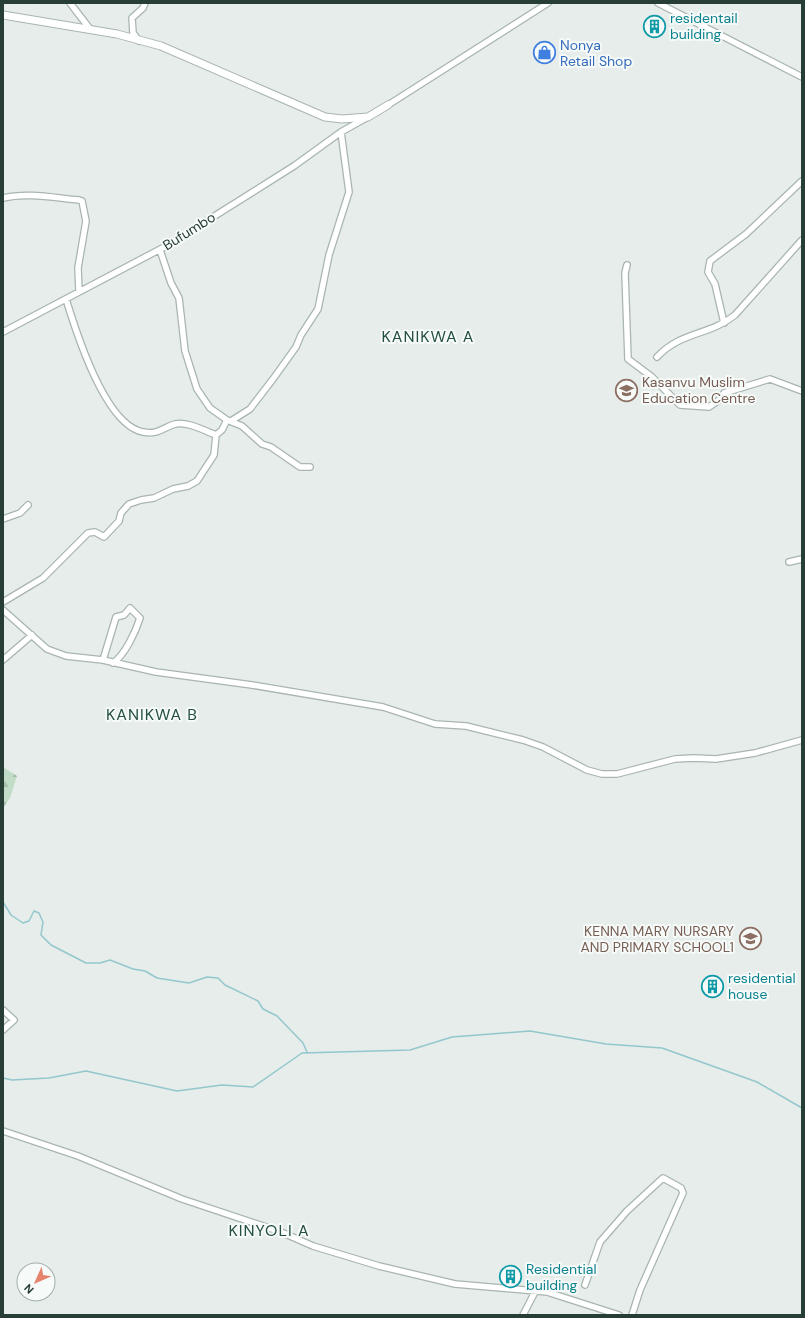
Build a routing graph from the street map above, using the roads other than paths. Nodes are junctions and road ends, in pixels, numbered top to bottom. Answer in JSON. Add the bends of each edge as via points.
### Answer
{"nodes":[{"id":1,"x":70,"y":3,"type":"edge"},
{"id":2,"x":145,"y":3,"type":"edge"},
{"id":3,"x":548,"y":3,"type":"edge"},
{"id":4,"x":658,"y":3,"type":"edge"},
{"id":5,"x":3,"y":15,"type":"edge"},
{"id":6,"x":90,"y":29,"type":"junction"},
{"id":7,"x":139,"y":41,"type":"junction"},
{"id":8,"x":802,"y":77,"type":"edge"},
{"id":9,"x":388,"y":105,"type":"joint"},
{"id":10,"x":368,"y":117,"type":"junction"},
{"id":11,"x":341,"y":132,"type":"junction"},
{"id":12,"x":802,"y":181,"type":"edge"},
{"id":13,"x":3,"y":198,"type":"edge"},
{"id":14,"x":802,"y":240,"type":"edge"},
{"id":15,"x":160,"y":250,"type":"junction"},
{"id":16,"x":627,"y":265,"type":"dead end"},
{"id":17,"x":79,"y":291,"type":"junction"},
{"id":18,"x":66,"y":299,"type":"junction"},
{"id":19,"x":724,"y":324,"type":"junction"},
{"id":20,"x":3,"y":332,"type":"edge"},
{"id":21,"x":657,"y":357,"type":"dead end"},
{"id":22,"x":802,"y":391,"type":"edge"},
{"id":23,"x":229,"y":420,"type":"junction"},
{"id":24,"x":216,"y":435,"type":"junction"},
{"id":25,"x":310,"y":467,"type":"dead end"},
{"id":26,"x":28,"y":505,"type":"dead end"},
{"id":27,"x":3,"y":519,"type":"edge"},
{"id":28,"x":802,"y":559,"type":"edge"},
{"id":29,"x":789,"y":562,"type":"dead end"},
{"id":30,"x":3,"y":602,"type":"edge"},
{"id":31,"x":3,"y":610,"type":"edge"},
{"id":32,"x":32,"y":635,"type":"junction"},
{"id":33,"x":3,"y":660,"type":"edge"},
{"id":34,"x":103,"y":660,"type":"junction"},
{"id":35,"x":113,"y":663,"type":"junction"},
{"id":36,"x":802,"y":740,"type":"edge"},
{"id":37,"x":3,"y":1010,"type":"edge"},
{"id":38,"x":3,"y":1030,"type":"edge"},
{"id":39,"x":3,"y":1131,"type":"edge"},
{"id":40,"x":585,"y":1284,"type":"dead end"},
{"id":41,"x":536,"y":1290,"type":"junction"},
{"id":42,"x":524,"y":1315,"type":"edge"},
{"id":43,"x":619,"y":1315,"type":"edge"},
{"id":44,"x":632,"y":1315,"type":"edge"}],
"edges":[{"from":1,"to":6,"type":"street"},
{"from":2,"to":7,"type":"street","via":[[132,18],[133,33]]},
{"from":3,"to":9,"type":"street"},
{"from":4,"to":8,"type":"street"},
{"from":5,"to":6,"type":"street"},
{"from":6,"to":7,"type":"street"},
{"from":7,"to":10,"type":"street","via":[[161,46],[325,117]]},
{"from":9,"to":10,"type":"street"},
{"from":10,"to":11,"type":"street","name":"Bufumbo"},
{"from":11,"to":15,"type":"street","name":"Bufumbo","via":[[294,166]]},
{"from":11,"to":23,"type":"street","via":[[350,192],[330,255],[318,309],[301,334],[296,347],[250,409]]},
{"from":12,"to":19,"type":"street","via":[[746,234],[710,261],[708,272],[716,284]]},
{"from":13,"to":17,"type":"street","via":[[34,196],[82,202],[86,221],[78,268]]},
{"from":14,"to":19,"type":"street"},
{"from":15,"to":17,"type":"street","name":"Bufumbo"},
{"from":15,"to":23,"type":"street","via":[[171,283],[180,298],[185,351],[197,389],[210,408]]},
{"from":16,"to":22,"type":"street","via":[[624,273],[628,359],[652,377],[680,405],[709,407],[724,393],[770,379]]},
{"from":17,"to":18,"type":"street","name":"Bufumbo"},
{"from":18,"to":20,"type":"street","name":"Bufumbo"},
{"from":18,"to":24,"type":"street","via":[[90,370],[117,415],[142,432],[155,434],[176,424],[188,425]]},
{"from":19,"to":21,"type":"street","via":[[683,338],[671,344]]},
{"from":23,"to":24,"type":"street"},
{"from":23,"to":25,"type":"street","via":[[242,426],[262,444],[300,466]]},
{"from":24,"to":30,"type":"street","via":[[214,455],[193,484],[129,504],[121,512],[119,521],[104,537],[95,532],[88,533],[42,578]]},
{"from":26,"to":27,"type":"street","via":[[20,513]]},
{"from":28,"to":29,"type":"street"},
{"from":31,"to":32,"type":"street"},
{"from":32,"to":33,"type":"street"},
{"from":32,"to":34,"type":"street","via":[[47,649],[58,654]]},
{"from":34,"to":35,"type":"street"},
{"from":34,"to":35,"type":"street","via":[[116,618],[124,615],[130,608],[140,618],[133,638]]},
{"from":35,"to":36,"type":"street","via":[[383,707],[435,724],[466,726],[523,740],[544,747],[587,770],[602,774],[618,774],[675,759],[716,759],[755,753]]},
{"from":37,"to":38,"type":"street","via":[[14,1020]]},
{"from":39,"to":41,"type":"street","via":[[78,1156],[182,1199],[281,1232],[313,1246],[379,1266],[455,1284]]},
{"from":40,"to":44,"type":"street","via":[[600,1242],[627,1211],[662,1178],[681,1188],[683,1193],[640,1290]]},
{"from":41,"to":42,"type":"street"},
{"from":41,"to":43,"type":"street"}]}
